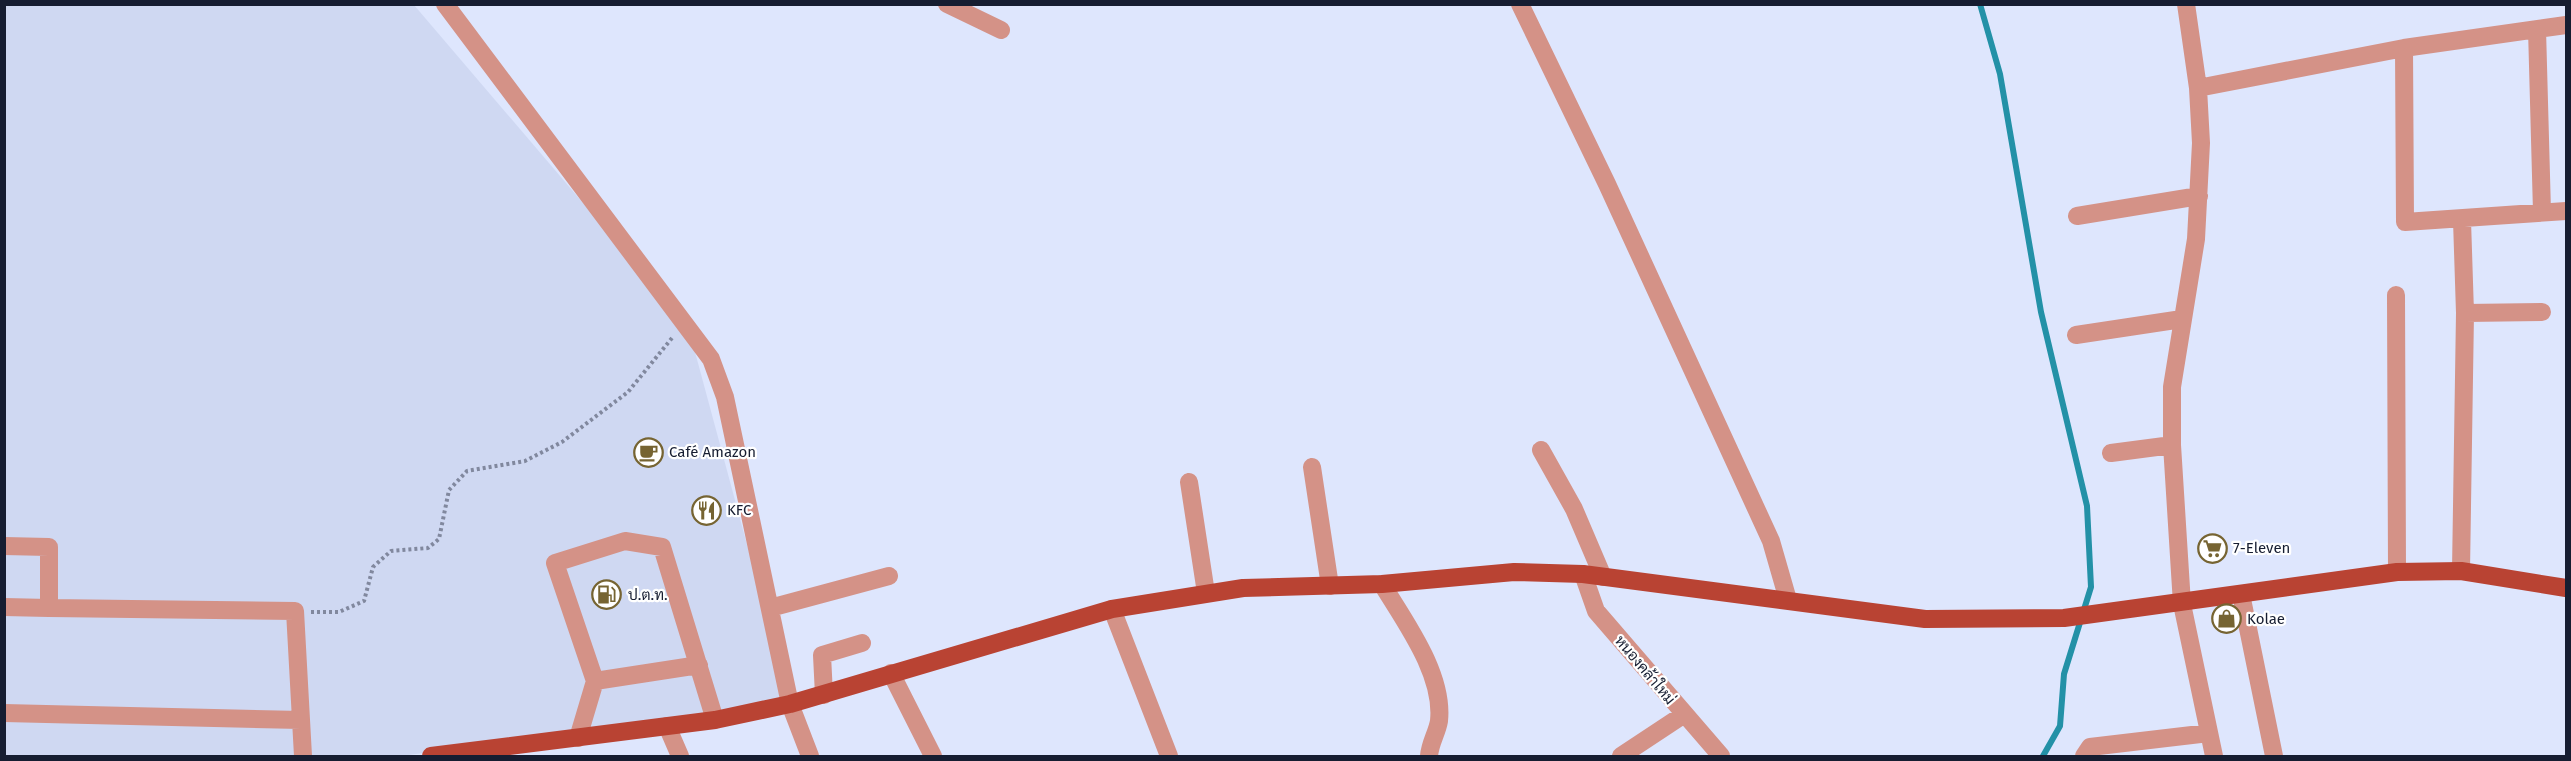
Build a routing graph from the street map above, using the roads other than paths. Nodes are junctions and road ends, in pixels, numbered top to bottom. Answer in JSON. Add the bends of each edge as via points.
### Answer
{"nodes":[{"id":1,"x":444,"y":4,"type":"edge"},
{"id":2,"x":947,"y":4,"type":"edge"},
{"id":3,"x":1520,"y":4,"type":"edge"},
{"id":4,"x":2186,"y":4,"type":"edge"},
{"id":5,"x":2566,"y":25,"type":"edge"},
{"id":6,"x":2537,"y":29,"type":"junction"},
{"id":7,"x":1000,"y":30,"type":"dead end"},
{"id":8,"x":2404,"y":48,"type":"junction"},
{"id":9,"x":2198,"y":88,"type":"junction"},
{"id":10,"x":2199,"y":196,"type":"junction"},
{"id":11,"x":2566,"y":211,"type":"edge"},
{"id":12,"x":2542,"y":213,"type":"junction"},
{"id":13,"x":2077,"y":216,"type":"dead end"},
{"id":14,"x":2462,"y":220,"type":"junction"},
{"id":15,"x":2396,"y":295,"type":"dead end"},
{"id":16,"x":2542,"y":312,"type":"dead end"},
{"id":17,"x":2465,"y":313,"type":"junction"},
{"id":18,"x":2181,"y":319,"type":"junction"},
{"id":19,"x":2076,"y":335,"type":"dead end"},
{"id":20,"x":2172,"y":445,"type":"junction"},
{"id":21,"x":1541,"y":450,"type":"dead end"},
{"id":22,"x":2111,"y":453,"type":"dead end"},
{"id":23,"x":1312,"y":466,"type":"dead end"},
{"id":24,"x":1189,"y":482,"type":"dead end"},
{"id":25,"x":4,"y":546,"type":"edge"},
{"id":26,"x":2461,"y":571,"type":"junction"},
{"id":27,"x":2397,"y":572,"type":"junction"},
{"id":28,"x":1583,"y":574,"type":"junction"},
{"id":29,"x":889,"y":576,"type":"dead end"},
{"id":30,"x":1603,"y":577,"type":"junction"},
{"id":31,"x":1382,"y":584,"type":"junction"},
{"id":32,"x":1330,"y":586,"type":"junction"},
{"id":33,"x":2566,"y":588,"type":"edge"},
{"id":34,"x":1206,"y":593,"type":"junction"},
{"id":35,"x":2241,"y":594,"type":"junction"},
{"id":36,"x":1788,"y":600,"type":"junction"},
{"id":37,"x":2182,"y":604,"type":"junction"},
{"id":38,"x":4,"y":607,"type":"edge"},
{"id":39,"x":49,"y":608,"type":"junction"},
{"id":40,"x":770,"y":608,"type":"junction"},
{"id":41,"x":1112,"y":609,"type":"junction"},
{"id":42,"x":862,"y":643,"type":"dead end"},
{"id":43,"x":699,"y":665,"type":"junction"},
{"id":44,"x":891,"y":673,"type":"junction"},
{"id":45,"x":595,"y":681,"type":"junction"},
{"id":46,"x":824,"y":695,"type":"junction"},
{"id":47,"x":790,"y":704,"type":"junction"},
{"id":48,"x":4,"y":713,"type":"edge"},
{"id":49,"x":1683,"y":715,"type":"junction"},
{"id":50,"x":301,"y":720,"type":"junction"},
{"id":51,"x":715,"y":720,"type":"junction"},
{"id":52,"x":667,"y":726,"type":"junction"},
{"id":53,"x":2209,"y":733,"type":"junction"},
{"id":54,"x":578,"y":738,"type":"junction"},
{"id":55,"x":491,"y":753,"type":"edge"},
{"id":56,"x":303,"y":756,"type":"edge"},
{"id":57,"x":431,"y":756,"type":"edge"},
{"id":58,"x":680,"y":756,"type":"edge"},
{"id":59,"x":810,"y":756,"type":"edge"},
{"id":60,"x":933,"y":756,"type":"edge"},
{"id":61,"x":1169,"y":756,"type":"edge"},
{"id":62,"x":1429,"y":756,"type":"edge"},
{"id":63,"x":1622,"y":756,"type":"edge"},
{"id":64,"x":1720,"y":756,"type":"edge"},
{"id":65,"x":2084,"y":756,"type":"edge"},
{"id":66,"x":2214,"y":756,"type":"edge"},
{"id":67,"x":2274,"y":756,"type":"edge"}],
"edges":[{"from":1,"to":40,"type":"street","via":[[711,359],[725,396]]},
{"from":2,"to":7,"type":"street"},
{"from":3,"to":36,"type":"street","via":[[1771,541]]},
{"from":4,"to":9,"type":"street"},
{"from":5,"to":6,"type":"street"},
{"from":6,"to":8,"type":"street"},
{"from":6,"to":12,"type":"street"},
{"from":8,"to":9,"type":"street"},
{"from":8,"to":14,"type":"street","via":[[2405,222]]},
{"from":9,"to":10,"type":"street"},
{"from":10,"to":13,"type":"street"},
{"from":10,"to":18,"type":"street","via":[[2196,239]]},
{"from":11,"to":12,"type":"street"},
{"from":12,"to":14,"type":"street"},
{"from":14,"to":17,"type":"street"},
{"from":15,"to":27,"type":"street"},
{"from":16,"to":17,"type":"street"},
{"from":17,"to":26,"type":"street"},
{"from":18,"to":19,"type":"street"},
{"from":18,"to":20,"type":"street","via":[[2172,387]]},
{"from":20,"to":22,"type":"street"},
{"from":20,"to":37,"type":"street"},
{"from":21,"to":30,"type":"street","via":[[1574,509]]},
{"from":23,"to":32,"type":"street"},
{"from":24,"to":34,"type":"street"},
{"from":25,"to":39,"type":"street","via":[[49,547]]},
{"from":26,"to":27,"type":"main road"},
{"from":26,"to":33,"type":"main road"},
{"from":27,"to":35,"type":"main road"},
{"from":28,"to":30,"type":"main road"},
{"from":28,"to":31,"type":"main road","via":[[1514,572]]},
{"from":28,"to":49,"type":"street","name":"หนองคล้าใหม่","via":[[1596,611]]},
{"from":29,"to":40,"type":"street"},
{"from":30,"to":36,"type":"main road"},
{"from":31,"to":32,"type":"main road"},
{"from":31,"to":62,"type":"street","via":[[1416,639],[1437,689],[1439,721]]},
{"from":32,"to":34,"type":"main road"},
{"from":34,"to":41,"type":"main road"},
{"from":35,"to":37,"type":"main road"},
{"from":35,"to":67,"type":"street"},
{"from":36,"to":37,"type":"main road","via":[[1925,619],[2064,618]]},
{"from":37,"to":53,"type":"street"},
{"from":38,"to":39,"type":"street"},
{"from":39,"to":50,"type":"street","via":[[295,611]]},
{"from":40,"to":47,"type":"street"},
{"from":41,"to":44,"type":"main road"},
{"from":41,"to":61,"type":"street"},
{"from":42,"to":46,"type":"street","via":[[822,655]]},
{"from":43,"to":45,"type":"street"},
{"from":43,"to":45,"type":"street","via":[[662,548],[625,541],[555,563]]},
{"from":43,"to":51,"type":"street"},
{"from":44,"to":46,"type":"main road"},
{"from":44,"to":60,"type":"street"},
{"from":45,"to":54,"type":"street"},
{"from":46,"to":47,"type":"main road"},
{"from":47,"to":51,"type":"main road"},
{"from":47,"to":59,"type":"street"},
{"from":48,"to":50,"type":"street"},
{"from":49,"to":63,"type":"street"},
{"from":49,"to":64,"type":"street","name":"หนองคล้าใหม่"},
{"from":50,"to":56,"type":"street"},
{"from":51,"to":52,"type":"main road"},
{"from":52,"to":54,"type":"main road"},
{"from":52,"to":58,"type":"street"},
{"from":53,"to":65,"type":"street","via":[[2090,747]]},
{"from":53,"to":66,"type":"street"},
{"from":54,"to":55,"type":"main road"},
{"from":55,"to":57,"type":"main road"}]}
